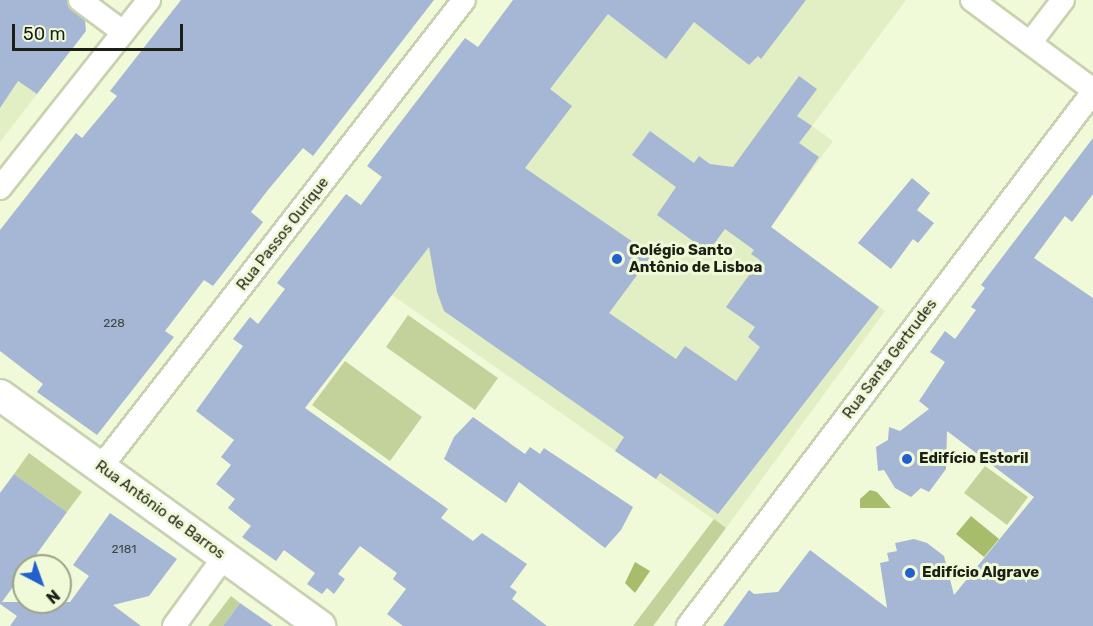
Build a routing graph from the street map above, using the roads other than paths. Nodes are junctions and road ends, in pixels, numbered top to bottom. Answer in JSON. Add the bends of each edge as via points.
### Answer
{"nodes":[{"id":1,"x":80,"y":0,"type":"edge"},
{"id":2,"x":149,"y":0,"type":"edge"},
{"id":3,"x":464,"y":0,"type":"edge"},
{"id":4,"x":972,"y":0,"type":"edge"},
{"id":5,"x":1063,"y":0,"type":"edge"},
{"id":6,"x":123,"y":32,"type":"junction"},
{"id":7,"x":1030,"y":43,"type":"junction"},
{"id":8,"x":1093,"y":91,"type":"edge"},
{"id":9,"x":0,"y":188,"type":"edge"},
{"id":10,"x":0,"y":395,"type":"edge"},
{"id":11,"x":101,"y":467,"type":"junction"},
{"id":12,"x":224,"y":557,"type":"junction"},
{"id":13,"x":174,"y":626,"type":"edge"},
{"id":14,"x":320,"y":626,"type":"edge"},
{"id":15,"x":688,"y":626,"type":"edge"}],
"edges":[{"from":1,"to":6,"type":"street"},
{"from":2,"to":6,"type":"street"},
{"from":3,"to":11,"type":"street","name":"Rua Passos Ourique"},
{"from":4,"to":7,"type":"street"},
{"from":5,"to":7,"type":"street"},
{"from":6,"to":9,"type":"street"},
{"from":7,"to":8,"type":"street"},
{"from":8,"to":15,"type":"street","name":"Rua Santa Gertrudes"},
{"from":10,"to":11,"type":"main road","name":"Rua Antônio de Barros"},
{"from":11,"to":12,"type":"main road","name":"Rua Antônio de Barros"},
{"from":12,"to":13,"type":"street"},
{"from":12,"to":14,"type":"main road","name":"Rua Antônio de Barros"}]}
